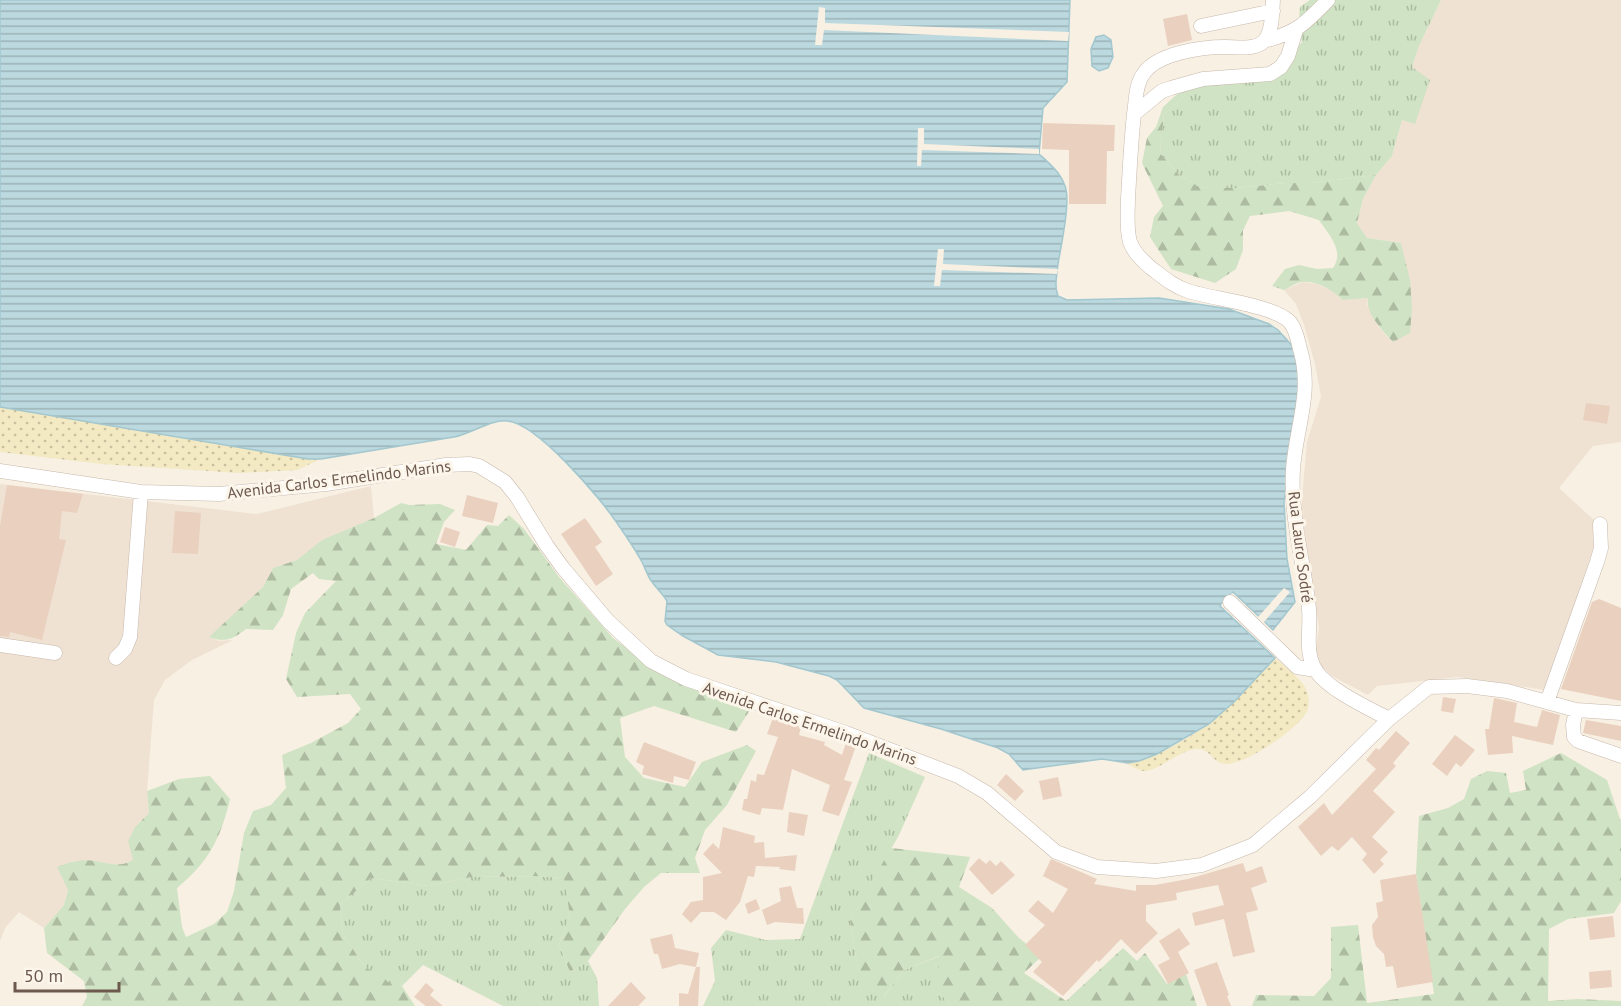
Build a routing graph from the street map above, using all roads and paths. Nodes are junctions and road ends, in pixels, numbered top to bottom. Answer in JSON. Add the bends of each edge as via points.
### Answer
{"nodes":[{"id":1,"x":1328,"y":0,"type":"edge"},
{"id":2,"x":1273,"y":6,"type":"edge"},
{"id":3,"x":1201,"y":26,"type":"dead end"},
{"id":4,"x":1296,"y":30,"type":"junction"},
{"id":5,"x":1264,"y":41,"type":"junction"},
{"id":6,"x":1134,"y":114,"type":"junction"},
{"id":7,"x":0,"y":471,"type":"edge"},
{"id":8,"x":141,"y":492,"type":"junction"},
{"id":9,"x":1600,"y":524,"type":"dead end"},
{"id":10,"x":1230,"y":603,"type":"dead end"},
{"id":11,"x":0,"y":645,"type":"edge"},
{"id":12,"x":55,"y":653,"type":"dead end"},
{"id":13,"x":116,"y":658,"type":"dead end"},
{"id":14,"x":1316,"y":670,"type":"junction"},
{"id":15,"x":1547,"y":702,"type":"junction"},
{"id":16,"x":1576,"y":710,"type":"junction"},
{"id":17,"x":1621,"y":713,"type":"edge"},
{"id":18,"x":1389,"y":719,"type":"junction"},
{"id":19,"x":1621,"y":756,"type":"edge"}],
"edges":[{"from":1,"to":4,"type":"street"},
{"from":2,"to":3,"type":"street"},
{"from":2,"to":5,"type":"street"},
{"from":4,"to":5,"type":"street"},
{"from":4,"to":6,"type":"street","via":[[1288,56],[1270,74],[1203,79],[1181,85],[1162,91]]},
{"from":5,"to":6,"type":"street","via":[[1253,46],[1215,47],[1164,58],[1144,72]]},
{"from":6,"to":14,"type":"street","name":"Rua Lauro Sodré","via":[[1128,217],[1134,251],[1178,287],[1273,312],[1289,321],[1294,329],[1306,384],[1295,450],[1293,493],[1309,610],[1308,649]]},
{"from":7,"to":8,"type":"street","name":"Avenida Carlos Ermelindo Marins"},
{"from":8,"to":13,"type":"street","via":[[130,638]]},
{"from":8,"to":18,"type":"street","name":"Avenida Carlos Ermelindo Marins","via":[[219,494],[326,484],[447,465],[479,466],[506,482],[563,568],[615,628],[651,661],[686,679],[958,776],[987,793],[1056,852],[1097,867],[1156,871],[1202,865],[1253,845],[1310,797]]},
{"from":9,"to":15,"type":"street","via":[[1597,562]]},
{"from":10,"to":14,"type":"street","via":[[1297,667]]},
{"from":11,"to":12,"type":"street"},
{"from":14,"to":18,"type":"street","via":[[1335,689]]},
{"from":15,"to":16,"type":"street","name":"Avenida Carlos Ermelindo Marins"},
{"from":15,"to":18,"type":"street","name":"Avenida Carlos Ermelindo Marins","via":[[1507,691],[1429,687]]},
{"from":16,"to":17,"type":"street","name":"Avenida Carlos Ermelindo Marins"},
{"from":16,"to":19,"type":"street","via":[[1574,737]]}]}
